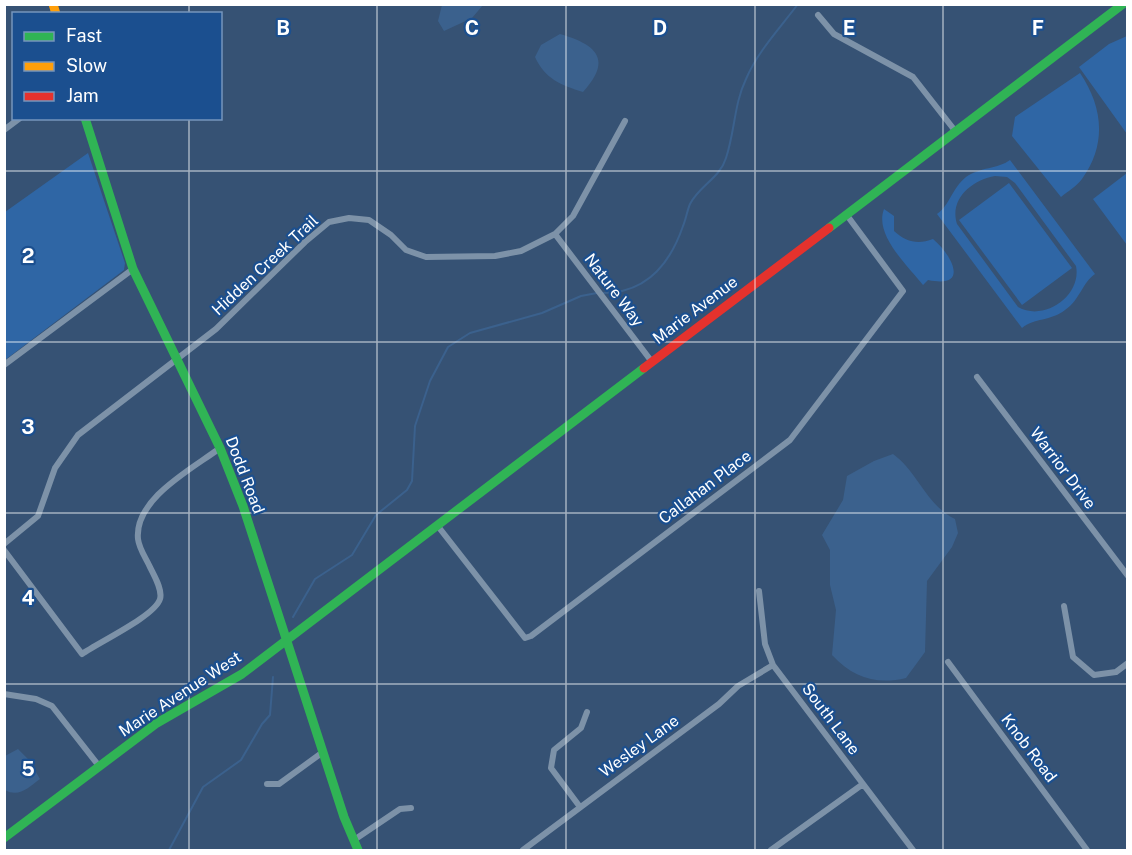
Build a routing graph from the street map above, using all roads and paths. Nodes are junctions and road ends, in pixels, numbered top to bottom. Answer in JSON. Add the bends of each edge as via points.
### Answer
{"nodes":[{"id":1,"x":1123,"y":4,"type":"edge"},
{"id":2,"x":818,"y":15,"type":"dead end"},
{"id":3,"x":18,"y":120,"type":"edge"},
{"id":4,"x":86,"y":120,"type":"edge"},
{"id":5,"x":625,"y":121,"type":"dead end"},
{"id":6,"x":4,"y":130,"type":"edge"},
{"id":7,"x":956,"y":132,"type":"junction"},
{"id":8,"x":846,"y":214,"type":"junction"},
{"id":9,"x":555,"y":234,"type":"junction"},
{"id":10,"x":133,"y":269,"type":"junction"},
{"id":11,"x":176,"y":358,"type":"junction"},
{"id":12,"x":652,"y":362,"type":"junction"},
{"id":13,"x":4,"y":365,"type":"edge"},
{"id":14,"x":977,"y":377,"type":"dead end"},
{"id":15,"x":220,"y":448,"type":"junction"},
{"id":16,"x":437,"y":525,"type":"junction"},
{"id":17,"x":4,"y":544,"type":"edge"},
{"id":18,"x":4,"y":550,"type":"edge"},
{"id":19,"x":1128,"y":576,"type":"edge"},
{"id":20,"x":759,"y":591,"type":"dead end"},
{"id":21,"x":1064,"y":606,"type":"dead end"},
{"id":22,"x":286,"y":640,"type":"junction"},
{"id":23,"x":948,"y":662,"type":"dead end"},
{"id":24,"x":1128,"y":663,"type":"edge"},
{"id":25,"x":773,"y":666,"type":"junction"},
{"id":26,"x":4,"y":694,"type":"edge"},
{"id":27,"x":587,"y":712,"type":"dead end"},
{"id":28,"x":323,"y":752,"type":"junction"},
{"id":29,"x":99,"y":766,"type":"junction"},
{"id":30,"x":267,"y":784,"type":"dead end"},
{"id":31,"x":863,"y":784,"type":"junction"},
{"id":32,"x":580,"y":807,"type":"junction"},
{"id":33,"x":411,"y":808,"type":"dead end"},
{"id":34,"x":4,"y":838,"type":"edge"},
{"id":35,"x":354,"y":840,"type":"junction"},
{"id":36,"x":358,"y":850,"type":"edge"},
{"id":37,"x":523,"y":850,"type":"edge"},
{"id":38,"x":771,"y":850,"type":"edge"},
{"id":39,"x":913,"y":850,"type":"edge"},
{"id":40,"x":1087,"y":850,"type":"edge"}],
"edges":[{"from":1,"to":7,"type":"street","name":"Marie Avenue"},
{"from":2,"to":7,"type":"street","via":[[834,34],[913,77]]},
{"from":3,"to":6,"type":"street"},
{"from":4,"to":10,"type":"street","name":"Dodd Road"},
{"from":5,"to":9,"type":"street","name":"Hidden Creek Trail","via":[[573,216]]},
{"from":7,"to":8,"type":"street","name":"Marie Avenue"},
{"from":8,"to":12,"type":"street","name":"Marie Avenue"},
{"from":8,"to":16,"type":"street","name":"Callahan Place","via":[[903,291],[790,440],[525,638]]},
{"from":9,"to":11,"type":"street","name":"Hidden Creek Trail","via":[[521,251],[495,256],[426,257],[406,250],[369,220],[329,222],[216,329]]},
{"from":9,"to":12,"type":"street","name":"Nature Way"},
{"from":10,"to":11,"type":"street","name":"Dodd Road"},
{"from":10,"to":13,"type":"street"},
{"from":11,"to":15,"type":"street","name":"Dodd Road"},
{"from":11,"to":17,"type":"street","name":"Hidden Creek Trail","via":[[78,435],[55,468],[38,516]]},
{"from":12,"to":16,"type":"street","name":"Marie Avenue"},
{"from":14,"to":19,"type":"street","name":"Warrior Drive"},
{"from":15,"to":18,"type":"street","via":[[154,498],[141,516],[138,542],[159,588],[160,599],[149,615],[105,637],[82,654]]},
{"from":15,"to":22,"type":"street","name":"Dodd Road"},
{"from":16,"to":22,"type":"street","name":"Marie Avenue"},
{"from":20,"to":25,"type":"street","name":"South Lane","via":[[765,645]]},
{"from":21,"to":24,"type":"street","via":[[1073,657],[1094,675],[1116,672]]},
{"from":22,"to":28,"type":"street","name":"Dodd Road"},
{"from":22,"to":29,"type":"street","name":"Marie Avenue West","via":[[242,674],[157,723]]},
{"from":23,"to":40,"type":"street","name":"Knob Road"},
{"from":25,"to":31,"type":"street","name":"South Lane"},
{"from":25,"to":32,"type":"street","name":"Wesley Lane","via":[[738,686]]},
{"from":26,"to":29,"type":"street","via":[[52,706]]},
{"from":27,"to":32,"type":"street","via":[[581,728],[554,750],[551,768]]},
{"from":28,"to":30,"type":"street","via":[[279,784]]},
{"from":28,"to":35,"type":"street","name":"Dodd Road"},
{"from":29,"to":34,"type":"street","name":"Marie Avenue West"},
{"from":31,"to":38,"type":"street"},
{"from":31,"to":39,"type":"street","name":"South Lane"},
{"from":32,"to":37,"type":"street","name":"Wesley Lane"},
{"from":33,"to":35,"type":"street","via":[[400,809]]},
{"from":35,"to":36,"type":"street","name":"Dodd Road"}]}
